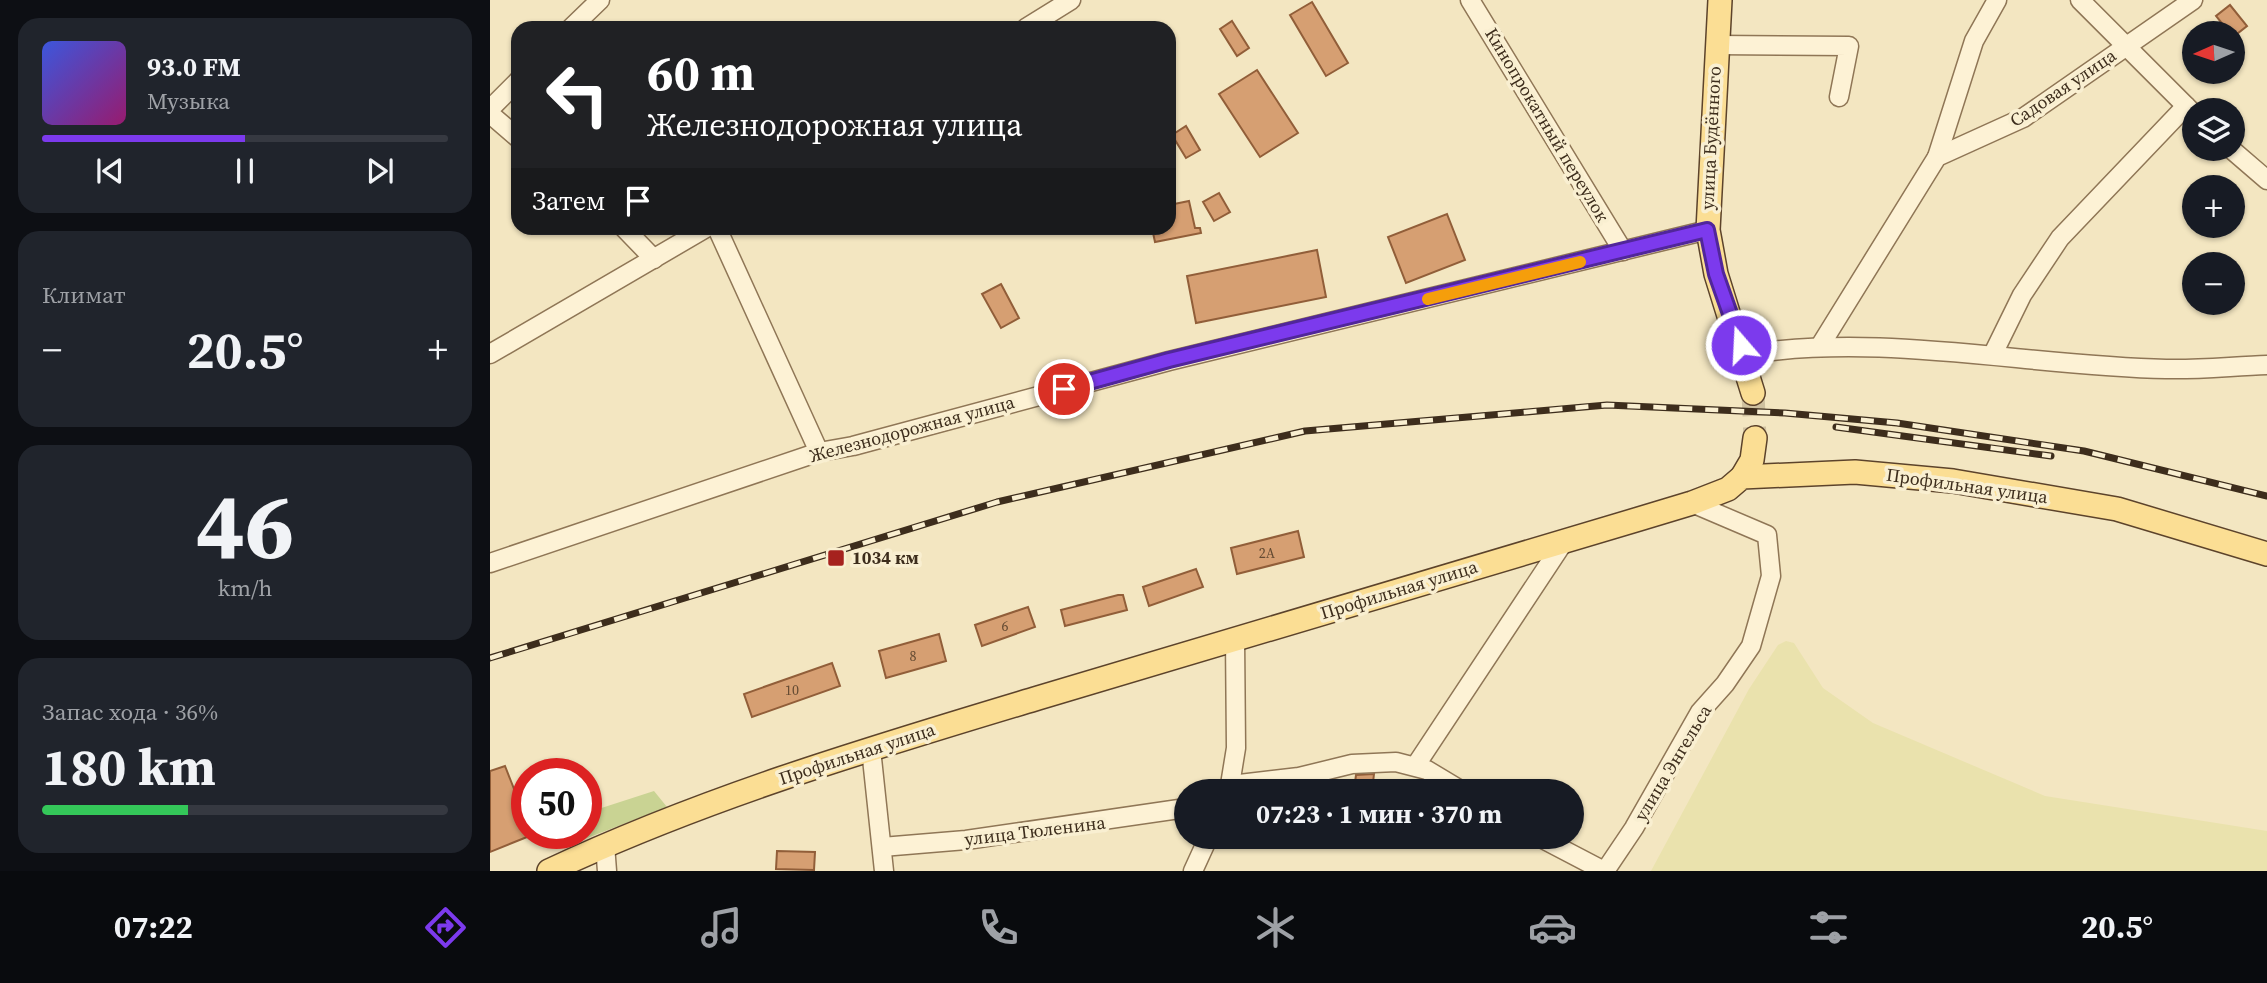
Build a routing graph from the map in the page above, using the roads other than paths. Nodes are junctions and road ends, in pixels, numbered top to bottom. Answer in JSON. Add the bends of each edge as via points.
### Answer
{"nodes":[{"id":1,"x":600,"y":0,"type":"edge"},
{"id":2,"x":1071,"y":0,"type":"edge"},
{"id":3,"x":1470,"y":0,"type":"edge"},
{"id":4,"x":1720,"y":0,"type":"edge"},
{"id":5,"x":1997,"y":0,"type":"edge"},
{"id":6,"x":2080,"y":0,"type":"edge"},
{"id":7,"x":2193,"y":0,"type":"edge"},
{"id":8,"x":578,"y":21,"type":"edge"},
{"id":9,"x":1037,"y":21,"type":"edge"},
{"id":10,"x":1716,"y":45,"type":"junction"},
{"id":11,"x":2124,"y":47,"type":"junction"},
{"id":12,"x":511,"y":88,"type":"edge"},
{"id":13,"x":1839,"y":97,"type":"dead end"},
{"id":14,"x":2182,"y":102,"type":"edge"},
{"id":15,"x":490,"y":108,"type":"edge"},
{"id":16,"x":490,"y":114,"type":"edge"},
{"id":17,"x":2182,"y":118,"type":"edge"},
{"id":18,"x":511,"y":132,"type":"edge"},
{"id":19,"x":1937,"y":157,"type":"junction"},
{"id":20,"x":2245,"y":161,"type":"edge"},
{"id":21,"x":2267,"y":180,"type":"edge"},
{"id":22,"x":1707,"y":230,"type":"junction"},
{"id":23,"x":631,"y":235,"type":"edge"},
{"id":24,"x":694,"y":235,"type":"edge"},
{"id":25,"x":720,"y":235,"type":"edge"},
{"id":26,"x":1623,"y":251,"type":"junction"},
{"id":27,"x":654,"y":259,"type":"junction"},
{"id":28,"x":1820,"y":346,"type":"junction"},
{"id":29,"x":490,"y":354,"type":"edge"},
{"id":30,"x":1993,"y":354,"type":"junction"},
{"id":31,"x":1742,"y":355,"type":"junction"},
{"id":32,"x":2267,"y":365,"type":"edge"},
{"id":33,"x":1754,"y":393,"type":"tunnel mouth"},
{"id":34,"x":1755,"y":438,"type":"tunnel mouth"},
{"id":35,"x":819,"y":452,"type":"junction"},
{"id":36,"x":1742,"y":477,"type":"junction"},
{"id":37,"x":1692,"y":503,"type":"junction"},
{"id":38,"x":1563,"y":543,"type":"junction"},
{"id":39,"x":2267,"y":554,"type":"edge"},
{"id":40,"x":490,"y":563,"type":"edge"},
{"id":41,"x":1236,"y":638,"type":"junction"},
{"id":42,"x":871,"y":749,"type":"junction"},
{"id":43,"x":1416,"y":765,"type":"junction"},
{"id":44,"x":1232,"y":779,"type":"edge"},
{"id":45,"x":1287,"y":779,"type":"edge"},
{"id":46,"x":1441,"y":779,"type":"edge"},
{"id":47,"x":1174,"y":810,"type":"edge"},
{"id":48,"x":605,"y":845,"type":"junction"},
{"id":49,"x":882,"y":847,"type":"junction"},
{"id":50,"x":1203,"y":849,"type":"edge"},
{"id":51,"x":1562,"y":849,"type":"edge"},
{"id":52,"x":549,"y":871,"type":"edge"},
{"id":53,"x":607,"y":871,"type":"edge"},
{"id":54,"x":884,"y":871,"type":"edge"},
{"id":55,"x":1193,"y":871,"type":"edge"},
{"id":56,"x":1604,"y":871,"type":"edge"}],
"edges":[{"from":1,"to":8,"type":"street"},
{"from":2,"to":9,"type":"street"},
{"from":3,"to":26,"type":"street","name":"Кинопрокатный переулок"},
{"from":4,"to":10,"type":"main road","name":"улица Будённого"},
{"from":5,"to":19,"type":"street","via":[[1974,41]]},
{"from":6,"to":11,"type":"street"},
{"from":7,"to":11,"type":"street","name":"Садовая улица"},
{"from":10,"to":13,"type":"street","via":[[1849,46]]},
{"from":10,"to":22,"type":"main road","name":"улица Будённого"},
{"from":11,"to":14,"type":"street"},
{"from":11,"to":19,"type":"street","name":"Садовая улица","via":[[2023,118]]},
{"from":12,"to":15,"type":"street"},
{"from":16,"to":18,"type":"street"},
{"from":17,"to":30,"type":"street","via":[[2060,238],[2022,295]]},
{"from":19,"to":28,"type":"street"},
{"from":20,"to":21,"type":"street"},
{"from":22,"to":26,"type":"street","name":"Железнодорожная улица"},
{"from":22,"to":31,"type":"main road","name":"улица Будённого"},
{"from":23,"to":27,"type":"street"},
{"from":24,"to":27,"type":"street"},
{"from":25,"to":35,"type":"street"},
{"from":26,"to":35,"type":"street","name":"Железнодорожная улица","via":[[1169,360]]},
{"from":27,"to":29,"type":"street"},
{"from":28,"to":30,"type":"street"},
{"from":28,"to":31,"type":"street"},
{"from":30,"to":32,"type":"street","via":[[2166,369]]},
{"from":31,"to":33,"type":"main road","name":"улица Будённого"},
{"from":34,"to":36,"type":"main road","via":[[1752,460]]},
{"from":35,"to":40,"type":"street","name":"Железнодорожная улица"},
{"from":36,"to":37,"type":"main road","name":"Профильная улица","via":[[1728,489]]},
{"from":36,"to":39,"type":"main road","name":"Профильная улица","via":[[1856,472],[1953,481],[2117,509]]},
{"from":37,"to":38,"type":"main road","name":"Профильная улица"},
{"from":37,"to":56,"type":"street","name":"улица Энгельса","via":[[1767,535],[1771,576],[1751,646],[1700,712]]},
{"from":38,"to":41,"type":"main road","name":"Профильная улица"},
{"from":38,"to":43,"type":"street"},
{"from":41,"to":42,"type":"main road","name":"Профильная улица"},
{"from":41,"to":44,"type":"street"},
{"from":42,"to":48,"type":"main road","name":"Профильная улица","via":[[785,776]]},
{"from":42,"to":49,"type":"street"},
{"from":43,"to":45,"type":"street","via":[[1352,764]]},
{"from":43,"to":46,"type":"street"},
{"from":47,"to":49,"type":"street","name":"улица Тюленина","via":[[966,840]]},
{"from":48,"to":52,"type":"main road","name":"Профильная улица"},
{"from":48,"to":53,"type":"street"},
{"from":49,"to":54,"type":"street"},
{"from":50,"to":55,"type":"street"},
{"from":51,"to":56,"type":"street","name":"улица Энгельса"}]}
